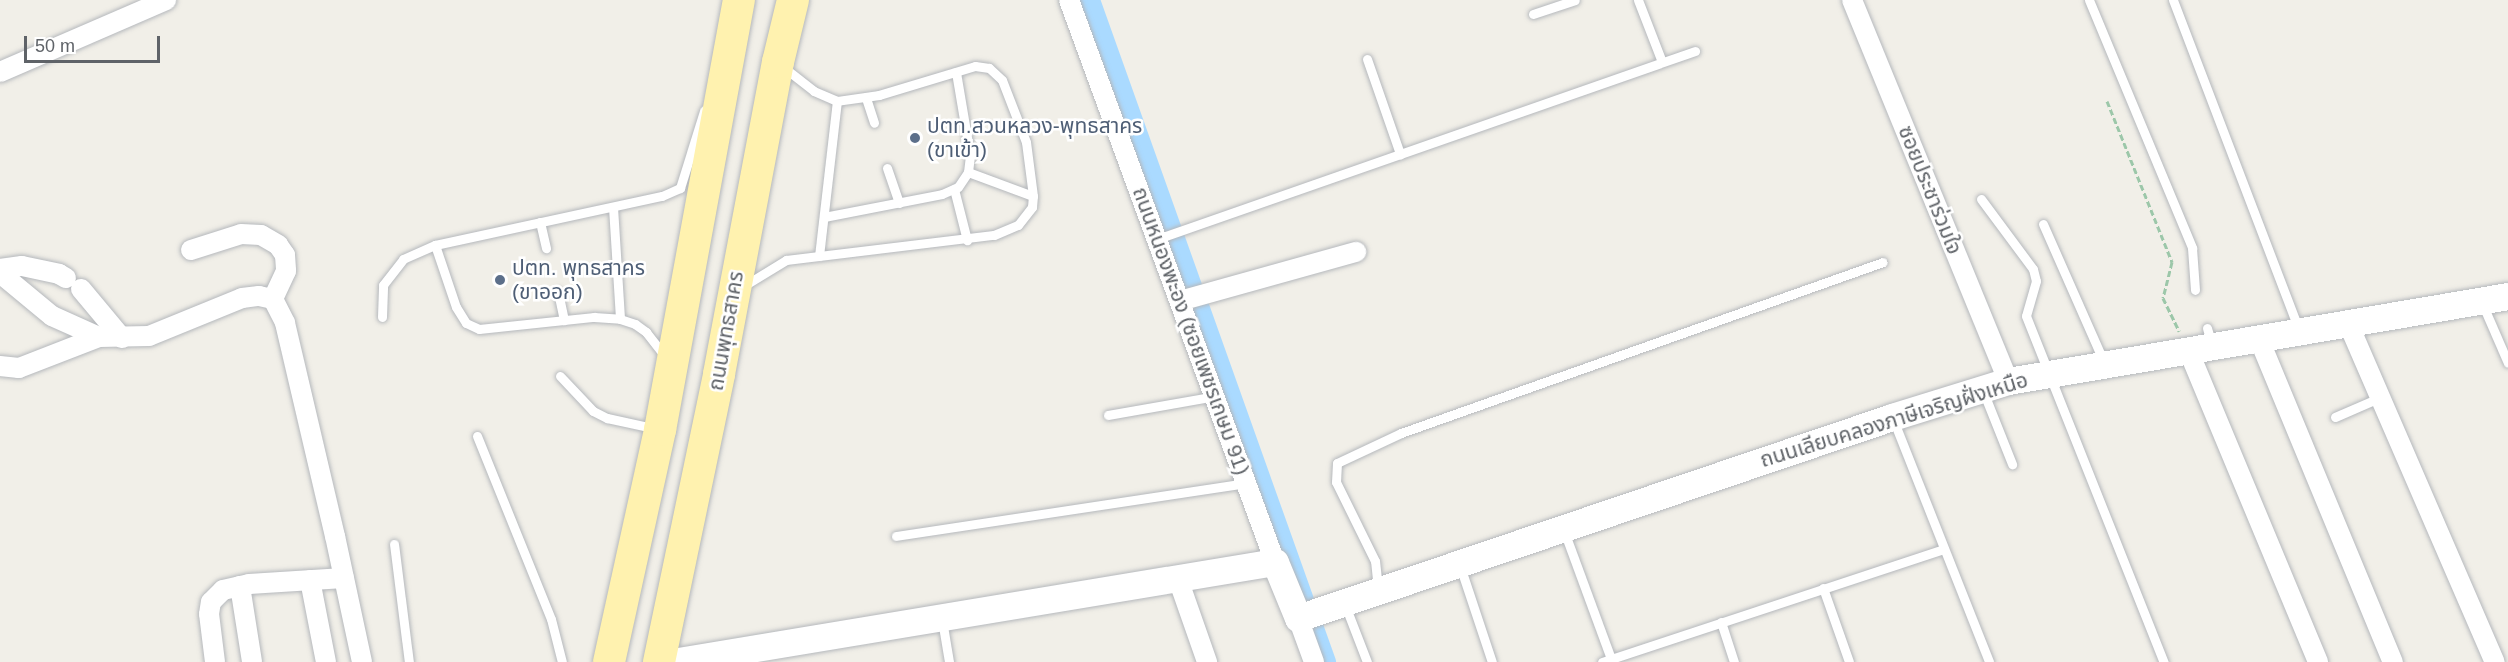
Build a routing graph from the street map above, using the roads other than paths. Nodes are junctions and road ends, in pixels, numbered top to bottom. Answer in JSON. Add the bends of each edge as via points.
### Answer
{"nodes":[{"id":1,"x":166,"y":0,"type":"edge"},
{"id":2,"x":739,"y":0,"type":"edge"},
{"id":3,"x":793,"y":0,"type":"edge"},
{"id":4,"x":1069,"y":0,"type":"edge"},
{"id":5,"x":1575,"y":0,"type":"edge"},
{"id":6,"x":1638,"y":0,"type":"edge"},
{"id":7,"x":1852,"y":0,"type":"edge"},
{"id":8,"x":2089,"y":0,"type":"edge"},
{"id":9,"x":2173,"y":0,"type":"edge"},
{"id":10,"x":1533,"y":14,"type":"dead end"},
{"id":11,"x":1695,"y":51,"type":"dead end"},
{"id":12,"x":1367,"y":59,"type":"dead end"},
{"id":13,"x":778,"y":62,"type":"junction"},
{"id":14,"x":1662,"y":62,"type":"junction"},
{"id":15,"x":0,"y":72,"type":"edge"},
{"id":16,"x":956,"y":72,"type":"junction"},
{"id":17,"x":711,"y":88,"type":"dead end"},
{"id":18,"x":866,"y":98,"type":"junction"},
{"id":19,"x":708,"y":100,"type":"dead end"},
{"id":20,"x":837,"y":100,"type":"junction"},
{"id":21,"x":874,"y":123,"type":"dead end"},
{"id":22,"x":1400,"y":154,"type":"junction"},
{"id":23,"x":887,"y":168,"type":"dead end"},
{"id":24,"x":968,"y":172,"type":"junction"},
{"id":25,"x":954,"y":189,"type":"junction"},
{"id":26,"x":1033,"y":196,"type":"junction"},
{"id":27,"x":1981,"y":199,"type":"dead end"},
{"id":28,"x":899,"y":203,"type":"junction"},
{"id":29,"x":613,"y":207,"type":"junction"},
{"id":30,"x":824,"y":217,"type":"junction"},
{"id":31,"x":540,"y":222,"type":"junction"},
{"id":32,"x":2043,"y":224,"type":"dead end"},
{"id":33,"x":1157,"y":239,"type":"junction"},
{"id":34,"x":967,"y":240,"type":"junction"},
{"id":35,"x":435,"y":245,"type":"junction"},
{"id":36,"x":546,"y":248,"type":"dead end"},
{"id":37,"x":191,"y":250,"type":"dead end"},
{"id":38,"x":1356,"y":252,"type":"dead end"},
{"id":39,"x":819,"y":256,"type":"junction"},
{"id":40,"x":1883,"y":262,"type":"dead end"},
{"id":41,"x":0,"y":271,"type":"edge"},
{"id":42,"x":2195,"y":290,"type":"dead end"},
{"id":43,"x":558,"y":292,"type":"dead end"},
{"id":44,"x":732,"y":293,"type":"junction"},
{"id":45,"x":2508,"y":296,"type":"edge"},
{"id":46,"x":273,"y":299,"type":"junction"},
{"id":47,"x":2481,"y":300,"type":"junction"},
{"id":48,"x":1180,"y":301,"type":"junction"},
{"id":49,"x":382,"y":317,"type":"dead end"},
{"id":50,"x":564,"y":320,"type":"junction"},
{"id":51,"x":620,"y":320,"type":"junction"},
{"id":52,"x":2348,"y":323,"type":"junction"},
{"id":53,"x":2300,"y":332,"type":"junction"},
{"id":54,"x":99,"y":337,"type":"junction"},
{"id":55,"x":122,"y":338,"type":"junction"},
{"id":56,"x":2259,"y":339,"type":"junction"},
{"id":57,"x":2203,"y":343,"type":"junction"},
{"id":58,"x":2508,"y":363,"type":"edge"},
{"id":59,"x":2106,"y":364,"type":"junction"},
{"id":60,"x":671,"y":365,"type":"junction"},
{"id":61,"x":0,"y":366,"type":"edge"},
{"id":62,"x":2049,"y":373,"type":"junction"},
{"id":63,"x":560,"y":376,"type":"dead end"},
{"id":64,"x":1995,"y":385,"type":"junction"},
{"id":65,"x":1216,"y":396,"type":"junction"},
{"id":66,"x":2381,"y":397,"type":"junction"},
{"id":67,"x":1108,"y":415,"type":"dead end"},
{"id":68,"x":1892,"y":417,"type":"junction"},
{"id":69,"x":2335,"y":417,"type":"dead end"},
{"id":70,"x":660,"y":430,"type":"junction"},
{"id":71,"x":477,"y":436,"type":"dead end"},
{"id":72,"x":2013,"y":464,"type":"dead end"},
{"id":73,"x":1247,"y":483,"type":"junction"},
{"id":74,"x":1563,"y":528,"type":"junction"},
{"id":75,"x":896,"y":536,"type":"dead end"},
{"id":76,"x":394,"y":544,"type":"dead end"},
{"id":77,"x":1944,"y":549,"type":"junction"},
{"id":78,"x":1275,"y":562,"type":"junction"},
{"id":79,"x":1459,"y":564,"type":"junction"},
{"id":80,"x":344,"y":578,"type":"junction"},
{"id":81,"x":1178,"y":579,"type":"junction"},
{"id":82,"x":310,"y":580,"type":"junction"},
{"id":83,"x":240,"y":586,"type":"junction"},
{"id":84,"x":1823,"y":588,"type":"junction"},
{"id":85,"x":1378,"y":592,"type":"junction"},
{"id":86,"x":1344,"y":603,"type":"junction"},
{"id":87,"x":1298,"y":618,"type":"junction"},
{"id":88,"x":942,"y":619,"type":"junction"},
{"id":89,"x":1721,"y":622,"type":"junction"},
{"id":90,"x":1613,"y":660,"type":"edge"},
{"id":91,"x":215,"y":662,"type":"edge"},
{"id":92,"x":252,"y":662,"type":"edge"},
{"id":93,"x":326,"y":662,"type":"edge"},
{"id":94,"x":362,"y":662,"type":"edge"},
{"id":95,"x":409,"y":662,"type":"edge"},
{"id":96,"x":562,"y":662,"type":"edge"},
{"id":97,"x":609,"y":662,"type":"edge"},
{"id":98,"x":659,"y":662,"type":"edge"},
{"id":99,"x":672,"y":662,"type":"edge"},
{"id":100,"x":949,"y":662,"type":"edge"},
{"id":101,"x":1207,"y":662,"type":"edge"},
{"id":102,"x":1314,"y":662,"type":"edge"},
{"id":103,"x":1367,"y":662,"type":"edge"},
{"id":104,"x":1492,"y":662,"type":"edge"},
{"id":105,"x":1734,"y":662,"type":"edge"},
{"id":106,"x":1849,"y":662,"type":"edge"},
{"id":107,"x":1989,"y":662,"type":"edge"},
{"id":108,"x":2164,"y":662,"type":"edge"},
{"id":109,"x":2318,"y":662,"type":"edge"},
{"id":110,"x":2393,"y":662,"type":"edge"},
{"id":111,"x":2494,"y":662,"type":"edge"}],
"edges":[{"from":1,"to":15,"type":"street"},
{"from":2,"to":17,"type":"lane"},
{"from":2,"to":60,"type":"main road"},
{"from":3,"to":13,"type":"main road","name":"ถนนพุทธสาคร"},
{"from":4,"to":33,"type":"street","name":"ถนนหนองพะอง (ซอยเพชรเกษม 91)"},
{"from":5,"to":10,"type":"lane"},
{"from":6,"to":14,"type":"lane"},
{"from":7,"to":64,"type":"street","name":"ซอยประชาร่วมใจ"},
{"from":8,"to":42,"type":"lane","via":[[2192,248]]},
{"from":9,"to":53,"type":"lane"},
{"from":11,"to":14,"type":"lane"},
{"from":12,"to":22,"type":"lane"},
{"from":13,"to":20,"type":"lane","via":[[814,91]]},
{"from":13,"to":44,"type":"main road","name":"ถนนพุทธสาคร"},
{"from":14,"to":22,"type":"lane"},
{"from":16,"to":18,"type":"lane"},
{"from":16,"to":24,"type":"lane","via":[[970,155]]},
{"from":16,"to":26,"type":"lane","via":[[975,66],[989,68],[1002,80],[1026,142]]},
{"from":18,"to":20,"type":"lane"},
{"from":18,"to":21,"type":"lane"},
{"from":19,"to":29,"type":"lane","via":[[680,188]]},
{"from":20,"to":30,"type":"lane"},
{"from":22,"to":33,"type":"lane"},
{"from":23,"to":28,"type":"lane"},
{"from":24,"to":25,"type":"lane"},
{"from":24,"to":26,"type":"lane"},
{"from":25,"to":28,"type":"lane"},
{"from":25,"to":34,"type":"lane"},
{"from":26,"to":34,"type":"lane","via":[[1032,207],[1018,225],[994,236]]},
{"from":27,"to":62,"type":"lane","via":[[2033,270],[2036,281],[2026,316]]},
{"from":28,"to":30,"type":"lane"},
{"from":29,"to":31,"type":"lane"},
{"from":29,"to":51,"type":"lane"},
{"from":30,"to":39,"type":"lane"},
{"from":31,"to":35,"type":"lane"},
{"from":31,"to":36,"type":"lane"},
{"from":32,"to":59,"type":"lane"},
{"from":33,"to":48,"type":"street","name":"ถนนหนองพะอง (ซอยเพชรเกษม 91)"},
{"from":34,"to":39,"type":"lane"},
{"from":35,"to":49,"type":"lane","via":[[403,259],[390,273],[383,285]]},
{"from":35,"to":50,"type":"lane","via":[[456,307],[466,323],[479,329]]},
{"from":37,"to":46,"type":"street","via":[[242,234],[261,235],[278,245],[285,255],[286,271]]},
{"from":38,"to":48,"type":"street"},
{"from":39,"to":44,"type":"lane","via":[[786,260]]},
{"from":40,"to":85,"type":"lane","via":[[1401,433],[1337,463],[1336,482],[1375,561]]},
{"from":41,"to":54,"type":"street","via":[[52,316]]},
{"from":41,"to":55,"type":"street","via":[[22,266],[59,273],[74,284]]},
{"from":43,"to":50,"type":"lane"},
{"from":44,"to":98,"type":"main road","name":"ถนนพุทธสาคร"},
{"from":45,"to":47,"type":"main road","name":"ถนนเลียบคลองภาษีเจริญฝั่งเหนือ"},
{"from":46,"to":55,"type":"street","via":[[242,298],[149,336]]},
{"from":46,"to":80,"type":"street","via":[[285,323]]},
{"from":47,"to":52,"type":"main road","name":"ถนนเลียบคลองภาษีเจริญฝั่งเหนือ"},
{"from":47,"to":58,"type":"lane"},
{"from":48,"to":65,"type":"street","name":"ถนนหนองพะอง (ซอยเพชรเกษม 91)"},
{"from":50,"to":51,"type":"lane"},
{"from":51,"to":60,"type":"lane","via":[[646,332]]},
{"from":52,"to":53,"type":"main road","name":"ถนนเลียบคลองภาษีเจริญฝั่งเหนือ"},
{"from":52,"to":66,"type":"street"},
{"from":53,"to":56,"type":"main road","name":"ถนนเลียบคลองภาษีเจริญฝั่งเหนือ"},
{"from":54,"to":55,"type":"street"},
{"from":54,"to":61,"type":"street","via":[[19,368]]},
{"from":56,"to":57,"type":"main road","name":"ถนนเลียบคลองภาษีเจริญฝั่งเหนือ"},
{"from":56,"to":110,"type":"street"},
{"from":57,"to":59,"type":"main road","name":"ถนนเลียบคลองภาษีเจริญฝั่งเหนือ"},
{"from":57,"to":109,"type":"street"},
{"from":59,"to":62,"type":"main road","name":"ถนนเลียบคลองภาษีเจริญฝั่งเหนือ"},
{"from":60,"to":70,"type":"main road"},
{"from":62,"to":64,"type":"main road","name":"ถนนเลียบคลองภาษีเจริญฝั่งเหนือ"},
{"from":62,"to":108,"type":"lane"},
{"from":63,"to":70,"type":"lane","via":[[593,411]]},
{"from":64,"to":68,"type":"main road","name":"ถนนเลียบคลองภาษีเจริญฝั่งเหนือ"},
{"from":64,"to":72,"type":"lane"},
{"from":65,"to":67,"type":"lane"},
{"from":65,"to":73,"type":"street","name":"ถนนหนองพะอง (ซอยเพชรเกษม 91)"},
{"from":66,"to":69,"type":"lane"},
{"from":66,"to":111,"type":"street"},
{"from":68,"to":74,"type":"main road","name":"ถนนเลียบคลองภาษีเจริญฝั่งเหนือ"},
{"from":68,"to":77,"type":"lane"},
{"from":70,"to":97,"type":"main road"},
{"from":71,"to":96,"type":"lane","via":[[551,618]]},
{"from":73,"to":75,"type":"lane"},
{"from":73,"to":78,"type":"street","name":"ถนนหนองพะอง (ซอยเพชรเกษม 91)"},
{"from":74,"to":79,"type":"main road","name":"ถนนเลียบคลองภาษีเจริญฝั่งเหนือ"},
{"from":74,"to":90,"type":"lane"},
{"from":76,"to":95,"type":"lane"},
{"from":77,"to":84,"type":"lane"},
{"from":77,"to":107,"type":"lane"},
{"from":78,"to":81,"type":"main road"},
{"from":78,"to":87,"type":"main road","name":"ถนนหนองพะอง (ซอยเพชรเกษม 91)"},
{"from":79,"to":85,"type":"main road","name":"ถนนเลียบคลองภาษีเจริญฝั่งเหนือ"},
{"from":79,"to":104,"type":"lane"},
{"from":80,"to":82,"type":"street"},
{"from":80,"to":94,"type":"street"},
{"from":81,"to":88,"type":"main road"},
{"from":81,"to":101,"type":"street"},
{"from":82,"to":83,"type":"street"},
{"from":82,"to":93,"type":"street"},
{"from":83,"to":91,"type":"street","via":[[223,590],[211,602]]},
{"from":83,"to":92,"type":"street"},
{"from":84,"to":89,"type":"lane"},
{"from":84,"to":106,"type":"lane"},
{"from":85,"to":86,"type":"main road","name":"ถนนเลียบคลองภาษีเจริญฝั่งเหนือ"},
{"from":86,"to":87,"type":"main road","name":"ถนนเลียบคลองภาษีเจริญฝั่งเหนือ"},
{"from":86,"to":103,"type":"lane"},
{"from":87,"to":102,"type":"street","name":"ถนนหนองพะอง (ซอยเพชรเกษม 91)"},
{"from":88,"to":99,"type":"main road"},
{"from":88,"to":100,"type":"lane"},
{"from":89,"to":90,"type":"lane"},
{"from":89,"to":105,"type":"lane"}]}
